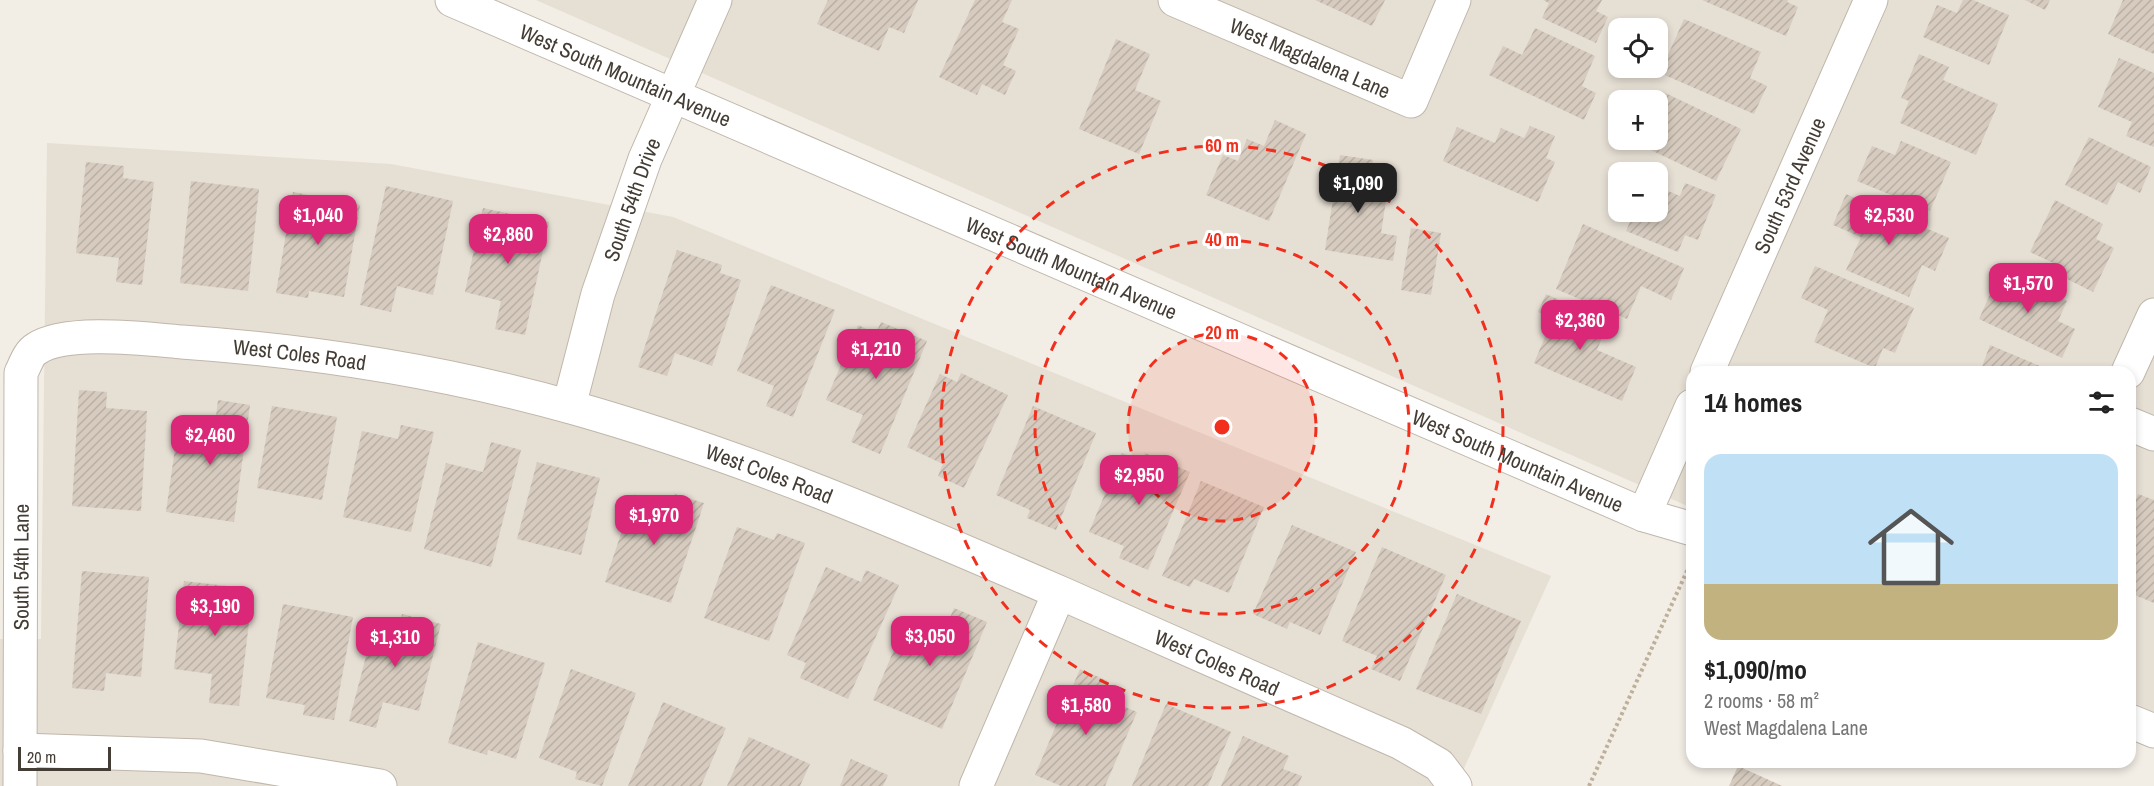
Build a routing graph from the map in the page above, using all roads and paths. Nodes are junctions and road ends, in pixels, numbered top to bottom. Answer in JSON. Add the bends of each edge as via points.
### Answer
{"nodes":[{"id":1,"x":452,"y":0,"type":"edge"},
{"id":2,"x":715,"y":0,"type":"edge"},
{"id":3,"x":1175,"y":0,"type":"edge"},
{"id":4,"x":1454,"y":0,"type":"edge"},
{"id":5,"x":1871,"y":0,"type":"edge"},
{"id":6,"x":673,"y":96,"type":"junction"},
{"id":7,"x":2154,"y":315,"type":"edge"},
{"id":8,"x":33,"y":350,"type":"joint"},
{"id":9,"x":1710,"y":366,"type":"edge"},
{"id":10,"x":2131,"y":366,"type":"edge"},
{"id":11,"x":569,"y":406,"type":"junction"},
{"id":12,"x":1686,"y":420,"type":"edge"},
{"id":13,"x":2136,"y":426,"type":"edge"},
{"id":14,"x":2154,"y":434,"type":"edge"},
{"id":15,"x":1644,"y":515,"type":"junction"},
{"id":16,"x":1686,"y":527,"type":"edge"},
{"id":17,"x":1686,"y":572,"type":"edge"},
{"id":18,"x":1059,"y":593,"type":"junction"},
{"id":19,"x":2136,"y":724,"type":"edge"},
{"id":20,"x":2154,"y":731,"type":"edge"},
{"id":21,"x":20,"y":750,"type":"junction"},
{"id":22,"x":20,"y":786,"type":"edge"},
{"id":23,"x":380,"y":786,"type":"edge"},
{"id":24,"x":976,"y":786,"type":"edge"},
{"id":25,"x":1455,"y":786,"type":"edge"},
{"id":26,"x":1589,"y":786,"type":"edge"}],
"edges":[{"from":1,"to":6,"type":"street","name":"West South Mountain Avenue"},
{"from":2,"to":6,"type":"street","name":"South 54th Drive"},
{"from":3,"to":4,"type":"street","name":"West Magdalena Lane","via":[[1411,101]]},
{"from":5,"to":9,"type":"street","name":"South 53rd Avenue"},
{"from":6,"to":11,"type":"street","name":"South 54th Drive","via":[[645,159],[598,294]]},
{"from":6,"to":15,"type":"street","name":"West South Mountain Avenue"},
{"from":7,"to":10,"type":"street"},
{"from":8,"to":11,"type":"street","name":"West Coles Road","via":[[60,338],[222,345],[444,377]]},
{"from":8,"to":21,"type":"street","name":"South 54th Lane","via":[[21,373]]},
{"from":11,"to":18,"type":"street","name":"West Coles Road","via":[[801,483],[882,514]]},
{"from":12,"to":15,"type":"street"},
{"from":13,"to":14,"type":"street"},
{"from":15,"to":16,"type":"street","name":"West South Mountain Avenue"},
{"from":17,"to":26,"type":"path"},
{"from":18,"to":24,"type":"street"},
{"from":18,"to":25,"type":"street","name":"West Coles Road","via":[[1401,743],[1438,765]]},
{"from":19,"to":20,"type":"street"},
{"from":21,"to":22,"type":"street","name":"South 54th Lane"},
{"from":21,"to":23,"type":"street","via":[[201,756]]}]}
